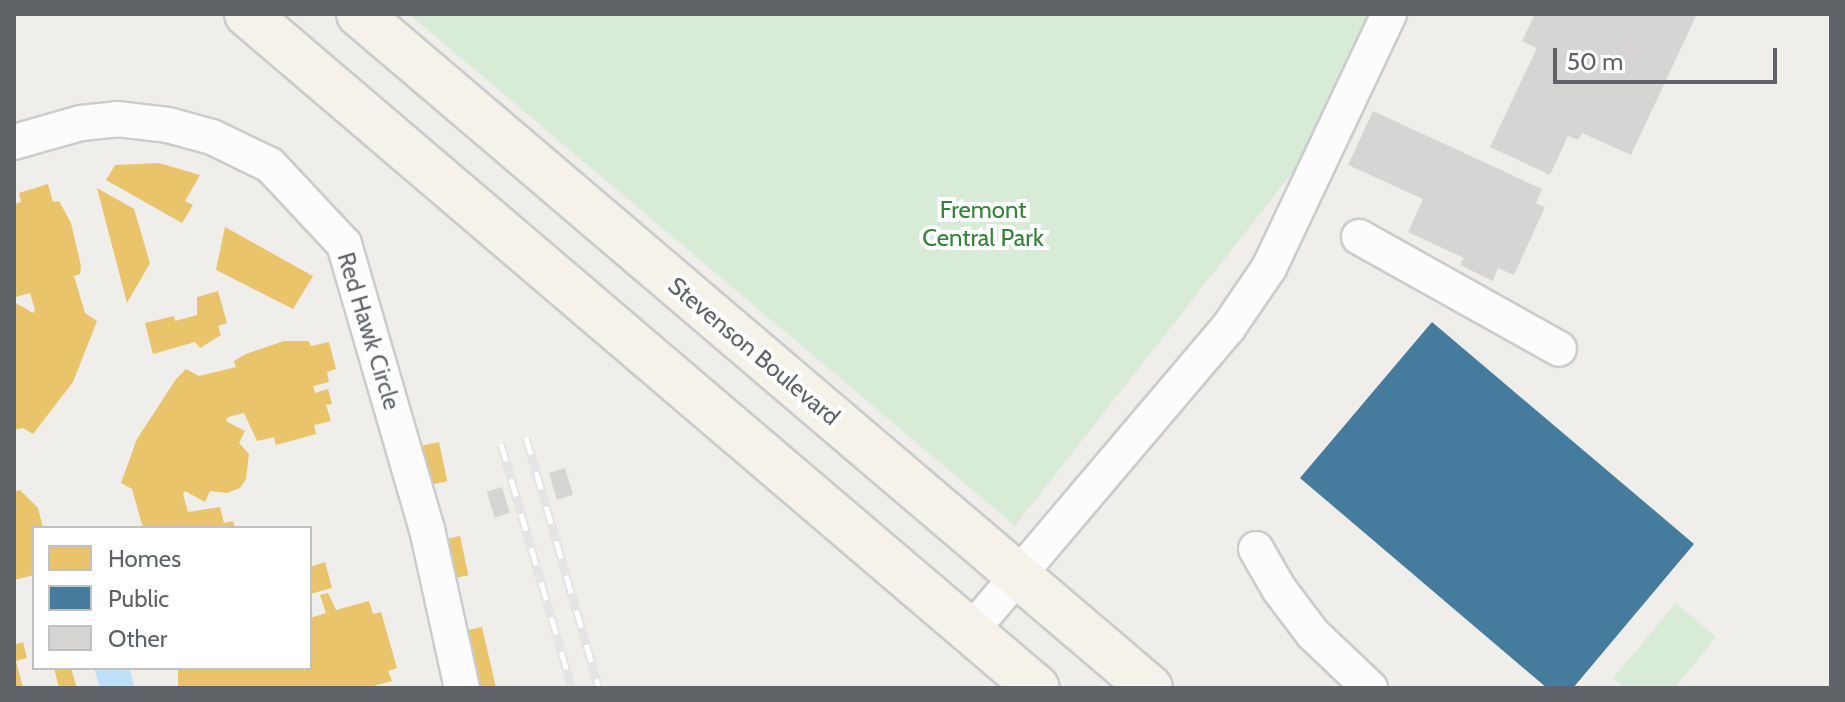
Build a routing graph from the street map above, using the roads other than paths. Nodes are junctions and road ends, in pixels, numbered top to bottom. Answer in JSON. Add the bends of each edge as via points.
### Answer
{"nodes":[{"id":1,"x":247,"y":14,"type":"edge"},
{"id":2,"x":359,"y":14,"type":"edge"},
{"id":3,"x":1389,"y":14,"type":"edge"},
{"id":4,"x":14,"y":142,"type":"edge"},
{"id":5,"x":1359,"y":237,"type":"dead end"},
{"id":6,"x":1559,"y":349,"type":"dead end"},
{"id":7,"x":1256,"y":549,"type":"dead end"},
{"id":8,"x":1018,"y":577,"type":"junction"},
{"id":9,"x":970,"y":632,"type":"junction"},
{"id":10,"x":462,"y":688,"type":"edge"},
{"id":11,"x":1037,"y":688,"type":"edge"},
{"id":12,"x":1150,"y":688,"type":"edge"},
{"id":13,"x":1370,"y":688,"type":"edge"}],
"edges":[{"from":1,"to":9,"type":"main road"},
{"from":2,"to":8,"type":"main road","name":"Stevenson Boulevard"},
{"from":3,"to":8,"type":"street","via":[[1269,268],[1228,328]]},
{"from":4,"to":10,"type":"street","name":"Red Hawk Circle","via":[[117,119],[212,137],[270,165],[344,244],[427,529]]},
{"from":5,"to":6,"type":"street"},
{"from":7,"to":13,"type":"street","via":[[1313,634]]},
{"from":8,"to":9,"type":"street"},
{"from":8,"to":12,"type":"main road","name":"Stevenson Boulevard"},
{"from":9,"to":11,"type":"main road"}]}
